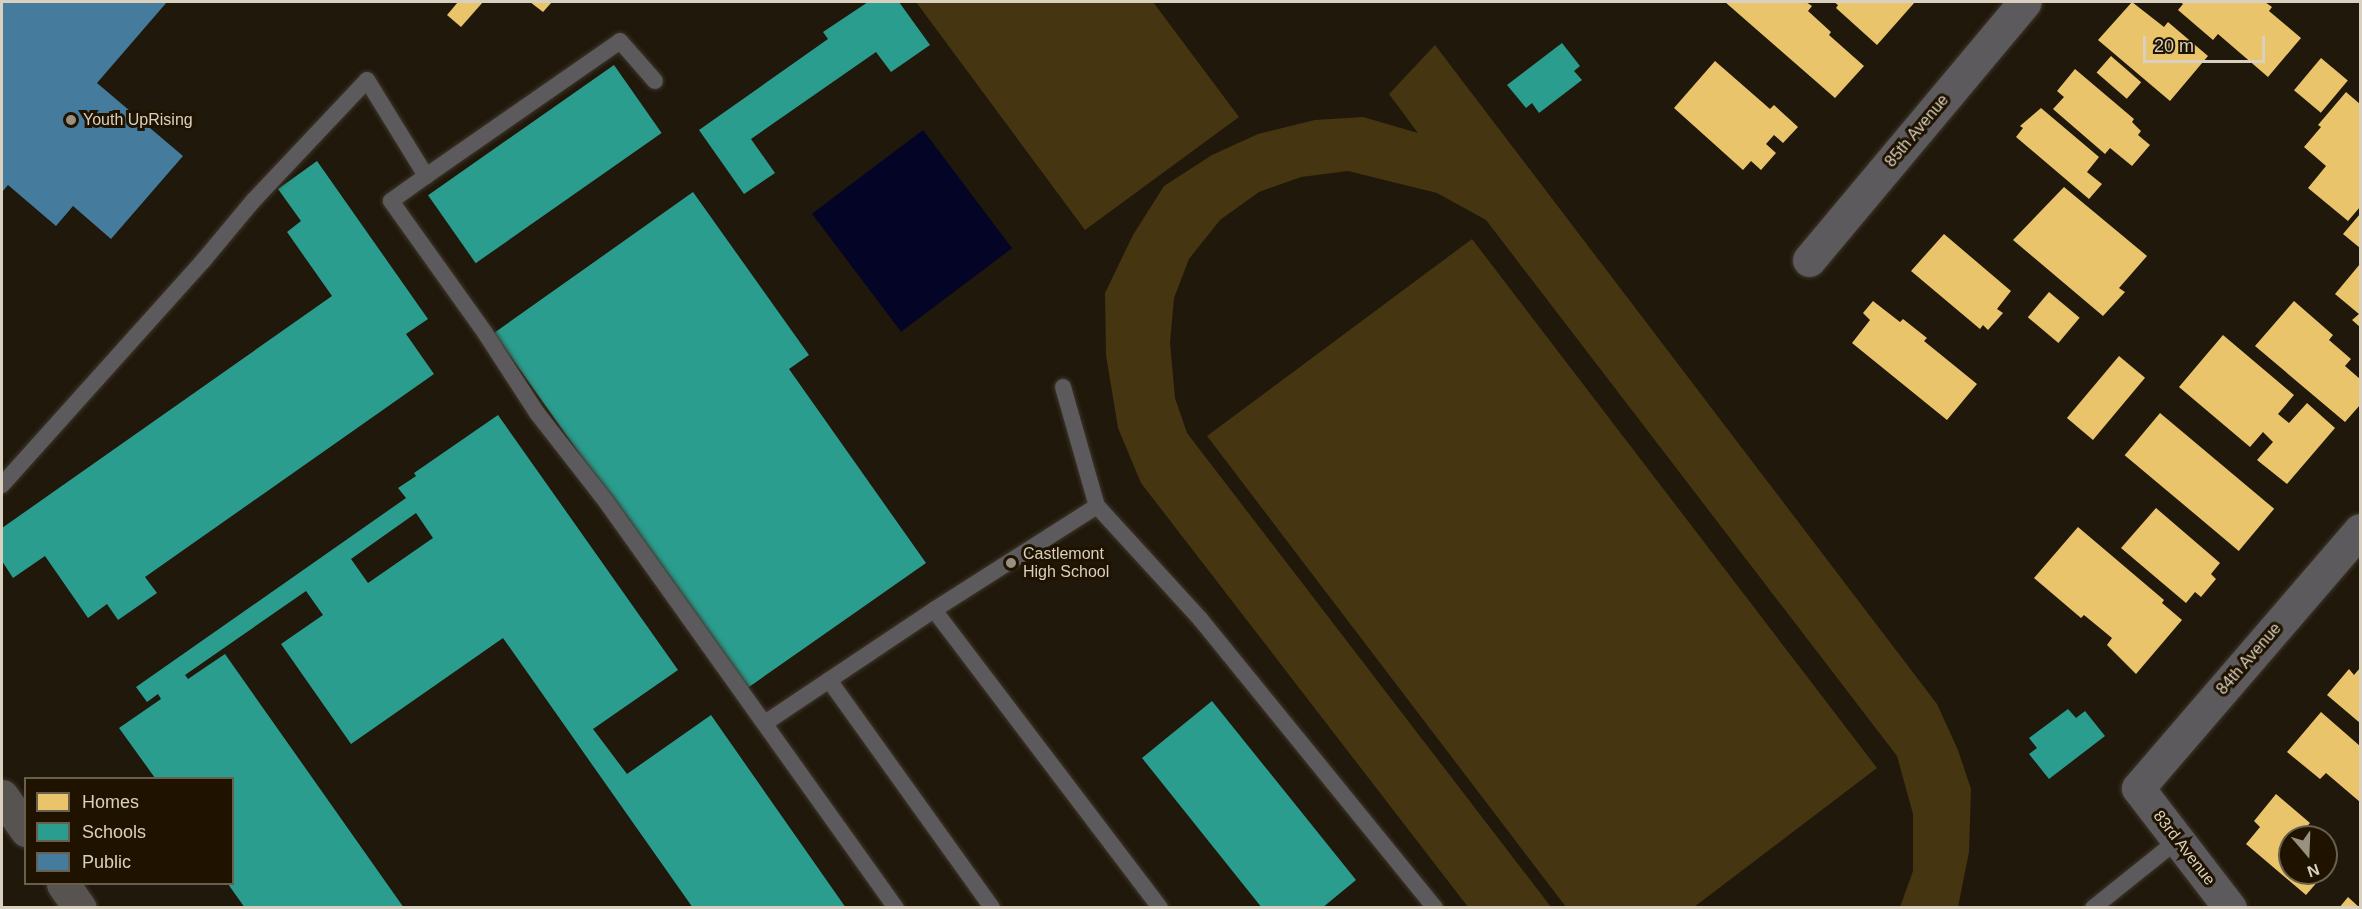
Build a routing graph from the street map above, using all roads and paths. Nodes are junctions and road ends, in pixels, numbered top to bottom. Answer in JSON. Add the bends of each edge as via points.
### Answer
{"nodes":[{"id":1,"x":2025,"y":2,"type":"edge"},
{"id":2,"x":654,"y":81,"type":"dead end"},
{"id":3,"x":426,"y":176,"type":"junction"},
{"id":4,"x":1809,"y":260,"type":"dead end"},
{"id":5,"x":1063,"y":387,"type":"dead end"},
{"id":6,"x":2,"y":485,"type":"edge"},
{"id":7,"x":1097,"y":506,"type":"junction"},
{"id":8,"x":2361,"y":530,"type":"edge"},
{"id":9,"x":934,"y":610,"type":"junction"},
{"id":10,"x":829,"y":680,"type":"junction"},
{"id":11,"x":765,"y":723,"type":"junction"},
{"id":12,"x":2138,"y":788,"type":"joint"},
{"id":13,"x":2,"y":796,"type":"edge"},
{"id":14,"x":24,"y":827,"type":"edge"},
{"id":15,"x":2178,"y":840,"type":"junction"},
{"id":16,"x":64,"y":885,"type":"edge"},
{"id":17,"x":80,"y":908,"type":"edge"},
{"id":18,"x":896,"y":908,"type":"edge"},
{"id":19,"x":992,"y":908,"type":"edge"},
{"id":20,"x":1160,"y":908,"type":"edge"},
{"id":21,"x":1435,"y":908,"type":"edge"},
{"id":22,"x":2093,"y":908,"type":"edge"},
{"id":23,"x":2230,"y":908,"type":"edge"}],
"edges":[{"from":1,"to":4,"type":"street","name":"85th Avenue"},
{"from":2,"to":3,"type":"lane","via":[[620,41]]},
{"from":3,"to":6,"type":"lane","via":[[367,80],[253,201]]},
{"from":3,"to":11,"type":"lane","via":[[391,201],[537,413],[608,503]]},
{"from":5,"to":7,"type":"lane"},
{"from":7,"to":9,"type":"lane"},
{"from":7,"to":21,"type":"lane","via":[[1201,620]]},
{"from":8,"to":12,"type":"street","name":"84th Avenue"},
{"from":9,"to":10,"type":"lane"},
{"from":9,"to":20,"type":"lane"},
{"from":10,"to":11,"type":"lane"},
{"from":10,"to":19,"type":"lane"},
{"from":11,"to":18,"type":"lane"},
{"from":12,"to":15,"type":"street","name":"83rd Avenue"},
{"from":13,"to":14,"type":"main road"},
{"from":15,"to":22,"type":"lane"},
{"from":15,"to":23,"type":"street","name":"83rd Avenue"},
{"from":16,"to":17,"type":"main road"}]}
